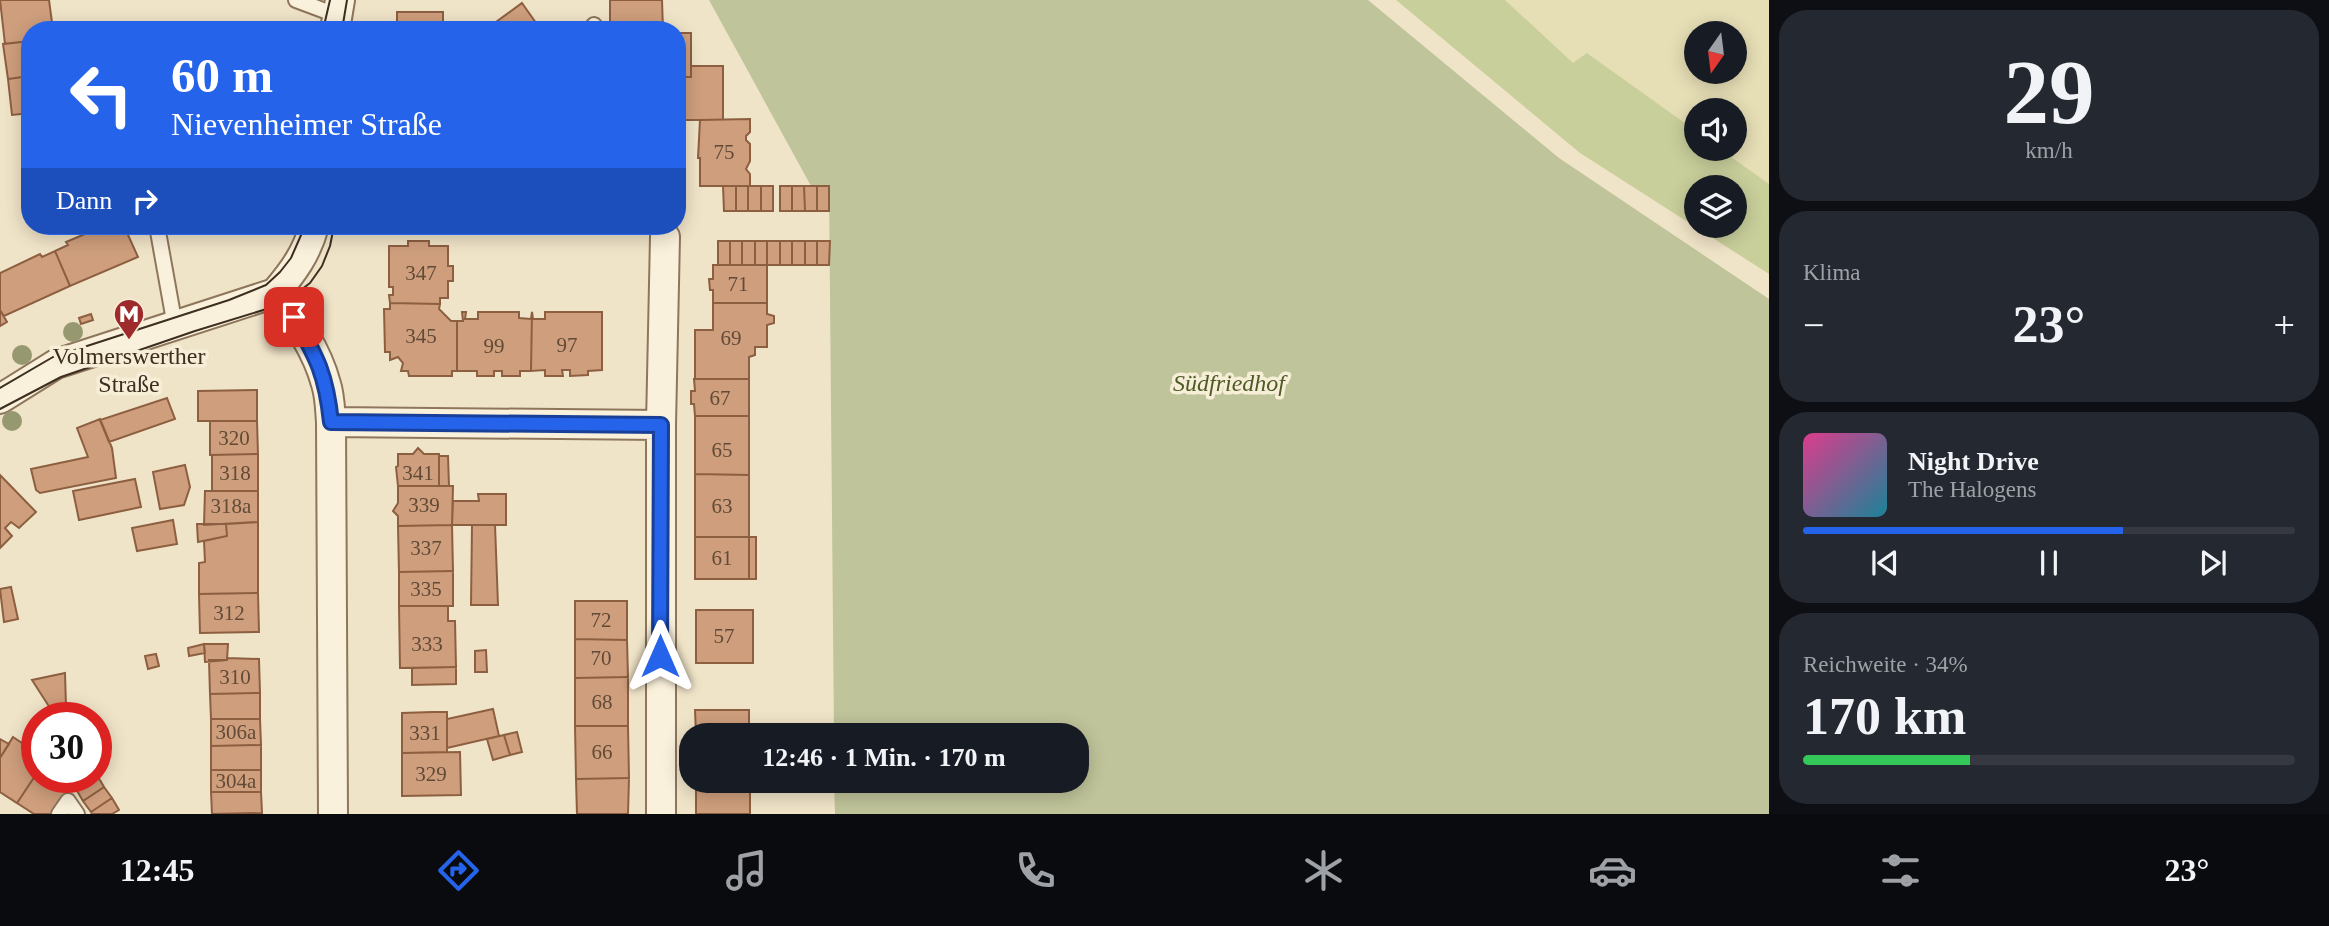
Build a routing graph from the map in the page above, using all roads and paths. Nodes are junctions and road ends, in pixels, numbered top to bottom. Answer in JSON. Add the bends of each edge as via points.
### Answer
{"nodes":[{"id":1,"x":296,"y":0,"type":"edge"},
{"id":2,"x":337,"y":15,"type":"edge"},
{"id":3,"x":158,"y":235,"type":"edge"},
{"id":4,"x":312,"y":235,"type":"edge"},
{"id":5,"x":664,"y":235,"type":"edge"},
{"id":6,"x":275,"y":293,"type":"junction"},
{"id":7,"x":175,"y":326,"type":"junction"},
{"id":8,"x":0,"y":399,"type":"edge"},
{"id":9,"x":331,"y":422,"type":"junction"},
{"id":10,"x":661,"y":425,"type":"junction"},
{"id":11,"x":59,"y":814,"type":"edge"},
{"id":12,"x":76,"y":814,"type":"edge"},
{"id":13,"x":333,"y":814,"type":"edge"},
{"id":14,"x":662,"y":814,"type":"edge"}],
"edges":[{"from":1,"to":2,"type":"lane"},
{"from":3,"to":7,"type":"lane"},
{"from":4,"to":6,"type":"street","via":[[309,246]]},
{"from":5,"to":10,"type":"street"},
{"from":6,"to":7,"type":"street"},
{"from":6,"to":9,"type":"street","via":[[317,358],[327,387]]},
{"from":7,"to":8,"type":"street","via":[[56,364]]},
{"from":9,"to":10,"type":"street"},
{"from":9,"to":13,"type":"street"},
{"from":10,"to":14,"type":"street"},
{"from":11,"to":12,"type":"lane","via":[[68,801]]}]}
